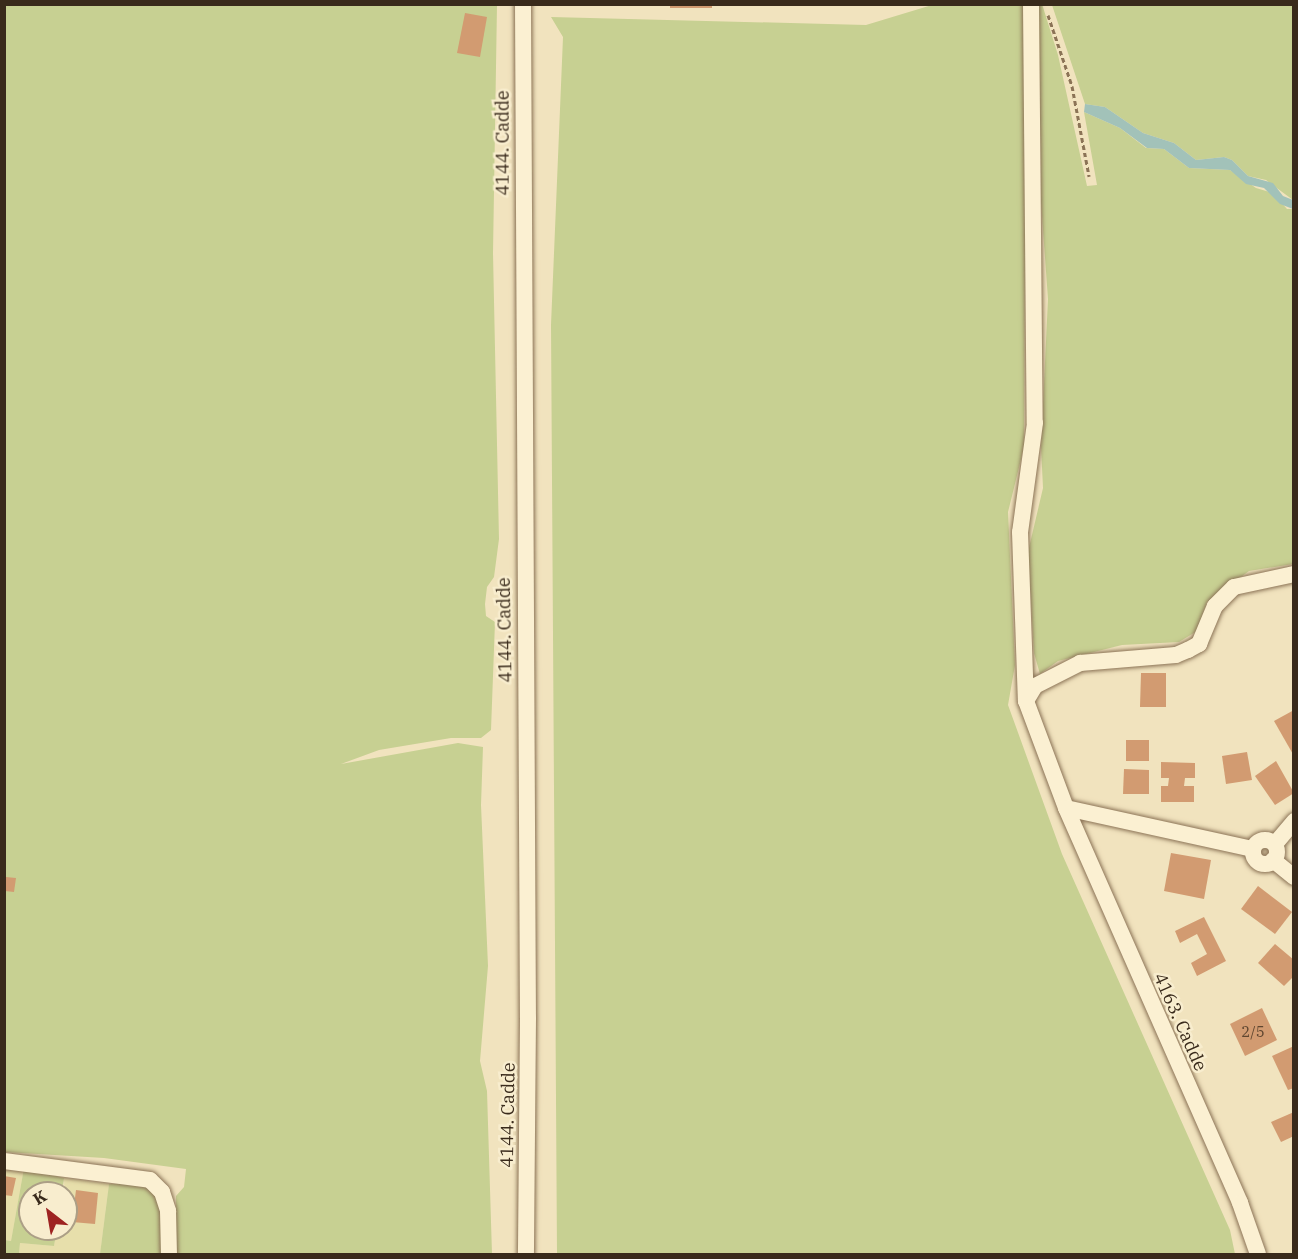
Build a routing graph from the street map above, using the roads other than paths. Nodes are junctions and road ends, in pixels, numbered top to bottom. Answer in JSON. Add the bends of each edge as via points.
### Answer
{"nodes":[{"id":1,"x":523,"y":4,"type":"edge"},
{"id":2,"x":1031,"y":4,"type":"edge"},
{"id":3,"x":1293,"y":574,"type":"edge"},
{"id":4,"x":1026,"y":701,"type":"junction"},
{"id":5,"x":1066,"y":808,"type":"junction"},
{"id":6,"x":1293,"y":821,"type":"edge"},
{"id":7,"x":1274,"y":852,"type":"junction"},
{"id":8,"x":1293,"y":877,"type":"edge"},
{"id":9,"x":4,"y":1161,"type":"edge"},
{"id":10,"x":169,"y":1254,"type":"edge"},
{"id":11,"x":526,"y":1254,"type":"edge"},
{"id":12,"x":1257,"y":1254,"type":"edge"}],
"edges":[{"from":1,"to":11,"type":"street","name":"4144. Cadde"},
{"from":2,"to":4,"type":"street","name":"4163. Cadde","via":[[1035,423],[1020,532]]},
{"from":3,"to":4,"type":"street","via":[[1234,587],[1215,606],[1199,644],[1188,650],[1176,655],[1080,663],[1035,686]]},
{"from":4,"to":5,"type":"street","name":"4163. Cadde"},
{"from":5,"to":7,"type":"street","via":[[1253,849],[1261,840]]},
{"from":5,"to":12,"type":"street","name":"4163. Cadde","via":[[1240,1203]]},
{"from":6,"to":7,"type":"street"},
{"from":7,"to":8,"type":"street"},
{"from":9,"to":10,"type":"street","via":[[150,1180],[162,1192],[168,1211]]}]}
